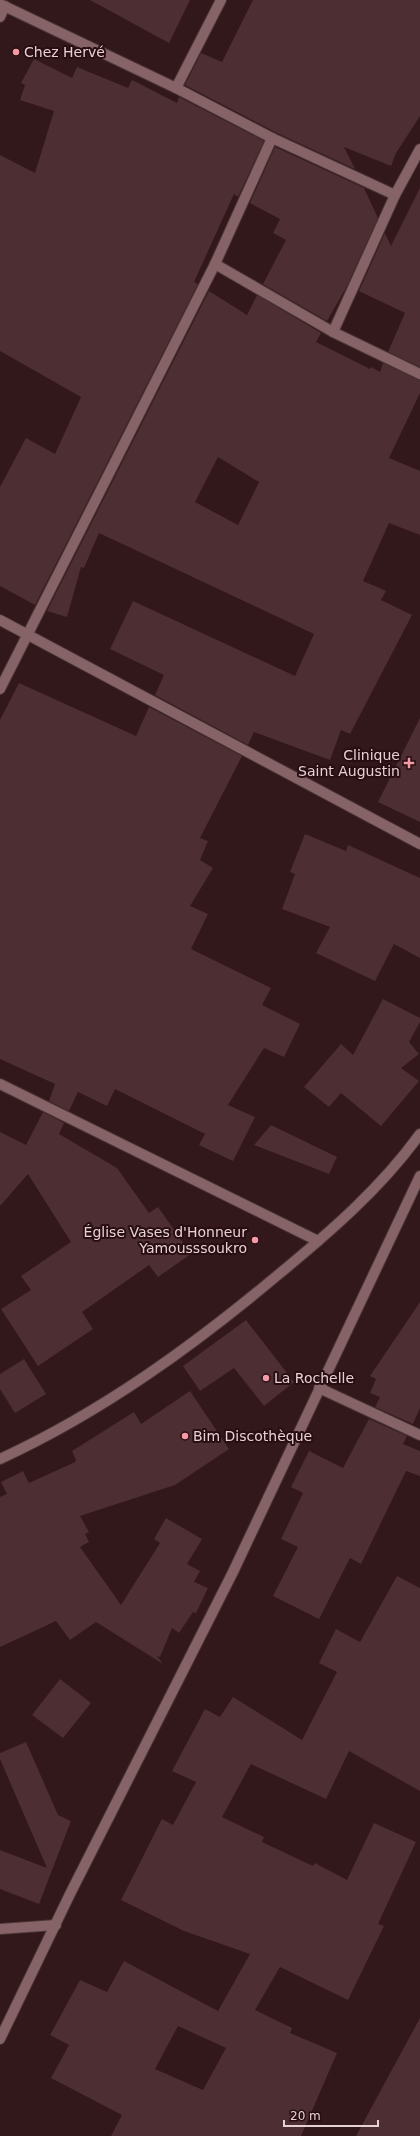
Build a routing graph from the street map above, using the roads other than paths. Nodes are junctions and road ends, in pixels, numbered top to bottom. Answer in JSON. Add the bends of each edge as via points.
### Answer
{"nodes":[{"id":1,"x":220,"y":0,"type":"edge"},
{"id":2,"x":3,"y":5,"type":"edge"},
{"id":3,"x":0,"y":17,"type":"edge"},
{"id":4,"x":176,"y":88,"type":"junction"},
{"id":5,"x":272,"y":138,"type":"junction"},
{"id":6,"x":420,"y":149,"type":"edge"},
{"id":7,"x":395,"y":195,"type":"junction"},
{"id":8,"x":215,"y":264,"type":"junction"},
{"id":9,"x":333,"y":332,"type":"junction"},
{"id":10,"x":420,"y":374,"type":"edge"},
{"id":11,"x":0,"y":620,"type":"edge"},
{"id":12,"x":28,"y":633,"type":"junction"},
{"id":13,"x":0,"y":689,"type":"edge"},
{"id":14,"x":420,"y":844,"type":"edge"},
{"id":15,"x":0,"y":1084,"type":"edge"},
{"id":16,"x":420,"y":1134,"type":"edge"},
{"id":17,"x":420,"y":1176,"type":"edge"},
{"id":18,"x":318,"y":1241,"type":"junction"},
{"id":19,"x":319,"y":1388,"type":"junction"},
{"id":20,"x":420,"y":1435,"type":"edge"},
{"id":21,"x":0,"y":1459,"type":"edge"},
{"id":22,"x":56,"y":1925,"type":"junction"},
{"id":23,"x":0,"y":1929,"type":"edge"},
{"id":24,"x":0,"y":2038,"type":"edge"}],
"edges":[{"from":1,"to":4,"type":"street"},
{"from":2,"to":3,"type":"street"},
{"from":2,"to":4,"type":"street"},
{"from":4,"to":5,"type":"street"},
{"from":5,"to":7,"type":"street"},
{"from":5,"to":8,"type":"street"},
{"from":6,"to":7,"type":"street"},
{"from":7,"to":9,"type":"street"},
{"from":8,"to":9,"type":"street"},
{"from":8,"to":12,"type":"street"},
{"from":9,"to":10,"type":"street"},
{"from":11,"to":12,"type":"street"},
{"from":12,"to":13,"type":"street"},
{"from":12,"to":14,"type":"street"},
{"from":15,"to":18,"type":"street"},
{"from":16,"to":18,"type":"street","via":[[406,1153],[360,1202]]},
{"from":17,"to":19,"type":"street"},
{"from":18,"to":21,"type":"street","via":[[240,1307],[139,1381],[37,1442]]},
{"from":19,"to":20,"type":"street"},
{"from":19,"to":22,"type":"street","via":[[233,1572]]},
{"from":22,"to":23,"type":"street"},
{"from":22,"to":24,"type":"street"}]}
